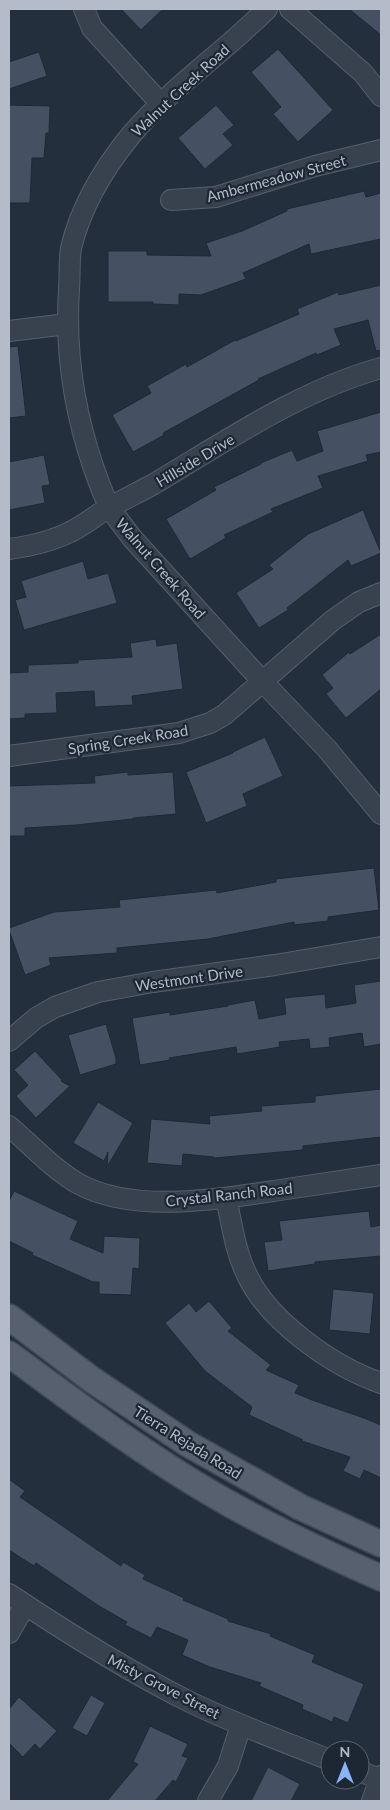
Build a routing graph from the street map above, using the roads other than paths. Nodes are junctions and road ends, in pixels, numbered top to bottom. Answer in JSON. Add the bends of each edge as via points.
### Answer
{"nodes":[{"id":1,"x":84,"y":9,"type":"edge"},
{"id":2,"x":267,"y":9,"type":"edge"},
{"id":3,"x":290,"y":9,"type":"edge"},
{"id":4,"x":381,"y":96,"type":"edge"},
{"id":5,"x":161,"y":104,"type":"junction"},
{"id":6,"x":381,"y":150,"type":"edge"},
{"id":7,"x":170,"y":200,"type":"dead end"},
{"id":8,"x":67,"y":324,"type":"junction"},
{"id":9,"x":9,"y":331,"type":"edge"},
{"id":10,"x":381,"y":368,"type":"edge"},
{"id":11,"x":110,"y":507,"type":"junction"},
{"id":12,"x":9,"y":549,"type":"edge"},
{"id":13,"x":381,"y":593,"type":"edge"},
{"id":14,"x":262,"y":682,"type":"junction"},
{"id":15,"x":9,"y":756,"type":"edge"},
{"id":16,"x":381,"y":814,"type":"edge"},
{"id":17,"x":381,"y":947,"type":"edge"},
{"id":18,"x":9,"y":1041,"type":"edge"},
{"id":19,"x":9,"y":1126,"type":"edge"},
{"id":20,"x":381,"y":1175,"type":"edge"},
{"id":21,"x":226,"y":1198,"type":"junction"},
{"id":22,"x":9,"y":1317,"type":"edge"},
{"id":23,"x":9,"y":1354,"type":"edge"},
{"id":24,"x":381,"y":1383,"type":"edge"},
{"id":25,"x":381,"y":1544,"type":"edge"},
{"id":26,"x":381,"y":1578,"type":"edge"},
{"id":27,"x":9,"y":1594,"type":"edge"},
{"id":28,"x":26,"y":1605,"type":"junction"},
{"id":29,"x":9,"y":1633,"type":"edge"},
{"id":30,"x":241,"y":1725,"type":"junction"},
{"id":31,"x":320,"y":1756,"type":"edge"},
{"id":32,"x":381,"y":1778,"type":"edge"},
{"id":33,"x":208,"y":1801,"type":"edge"},
{"id":34,"x":372,"y":1801,"type":"edge"}],
"edges":[{"from":1,"to":5,"type":"street","via":[[92,28]]},
{"from":2,"to":5,"type":"street","name":"Walnut Creek Road"},
{"from":3,"to":4,"type":"street","via":[[363,74]]},
{"from":5,"to":8,"type":"street","name":"Walnut Creek Road","via":[[111,161],[82,216],[71,249]]},
{"from":6,"to":7,"type":"street","name":"Ambermeadow Street","via":[[315,166],[216,198]]},
{"from":8,"to":9,"type":"street"},
{"from":8,"to":11,"type":"street","name":"Walnut Creek Road","via":[[79,418]]},
{"from":10,"to":11,"type":"street","name":"Hillside Drive","via":[[300,400]]},
{"from":11,"to":12,"type":"street","name":"Hillside Drive","via":[[72,532],[39,545]]},
{"from":11,"to":14,"type":"street","name":"Walnut Creek Road","via":[[132,538]]},
{"from":13,"to":14,"type":"street","name":"Spring Creek Road","via":[[359,602],[333,620]]},
{"from":14,"to":15,"type":"street","name":"Spring Creek Road","via":[[224,714],[198,728]]},
{"from":14,"to":16,"type":"street","name":"Walnut Creek Road","via":[[327,749]]},
{"from":17,"to":18,"type":"street","name":"Westmont Drive","via":[[98,992],[55,1007]]},
{"from":19,"to":21,"type":"street","name":"Crystal Ranch Road","via":[[67,1176],[102,1193],[159,1202]]},
{"from":20,"to":21,"type":"street","name":"Crystal Ranch Road"},
{"from":21,"to":24,"type":"street","via":[[246,1274],[272,1310],[319,1352],[360,1376]]},
{"from":22,"to":25,"type":"main road","name":"Tierra Rejada Road","via":[[91,1379],[188,1444],[300,1507]]},
{"from":23,"to":26,"type":"main road","name":"Tierra Rejada Road","via":[[118,1433],[228,1503]]},
{"from":27,"to":28,"type":"street","name":"Misty Grove Street"},
{"from":28,"to":29,"type":"street"},
{"from":28,"to":30,"type":"street","name":"Misty Grove Street","via":[[109,1659]]},
{"from":30,"to":31,"type":"street","name":"Misty Grove Street"},
{"from":30,"to":33,"type":"street","via":[[228,1766]]},
{"from":32,"to":34,"type":"street"}]}
